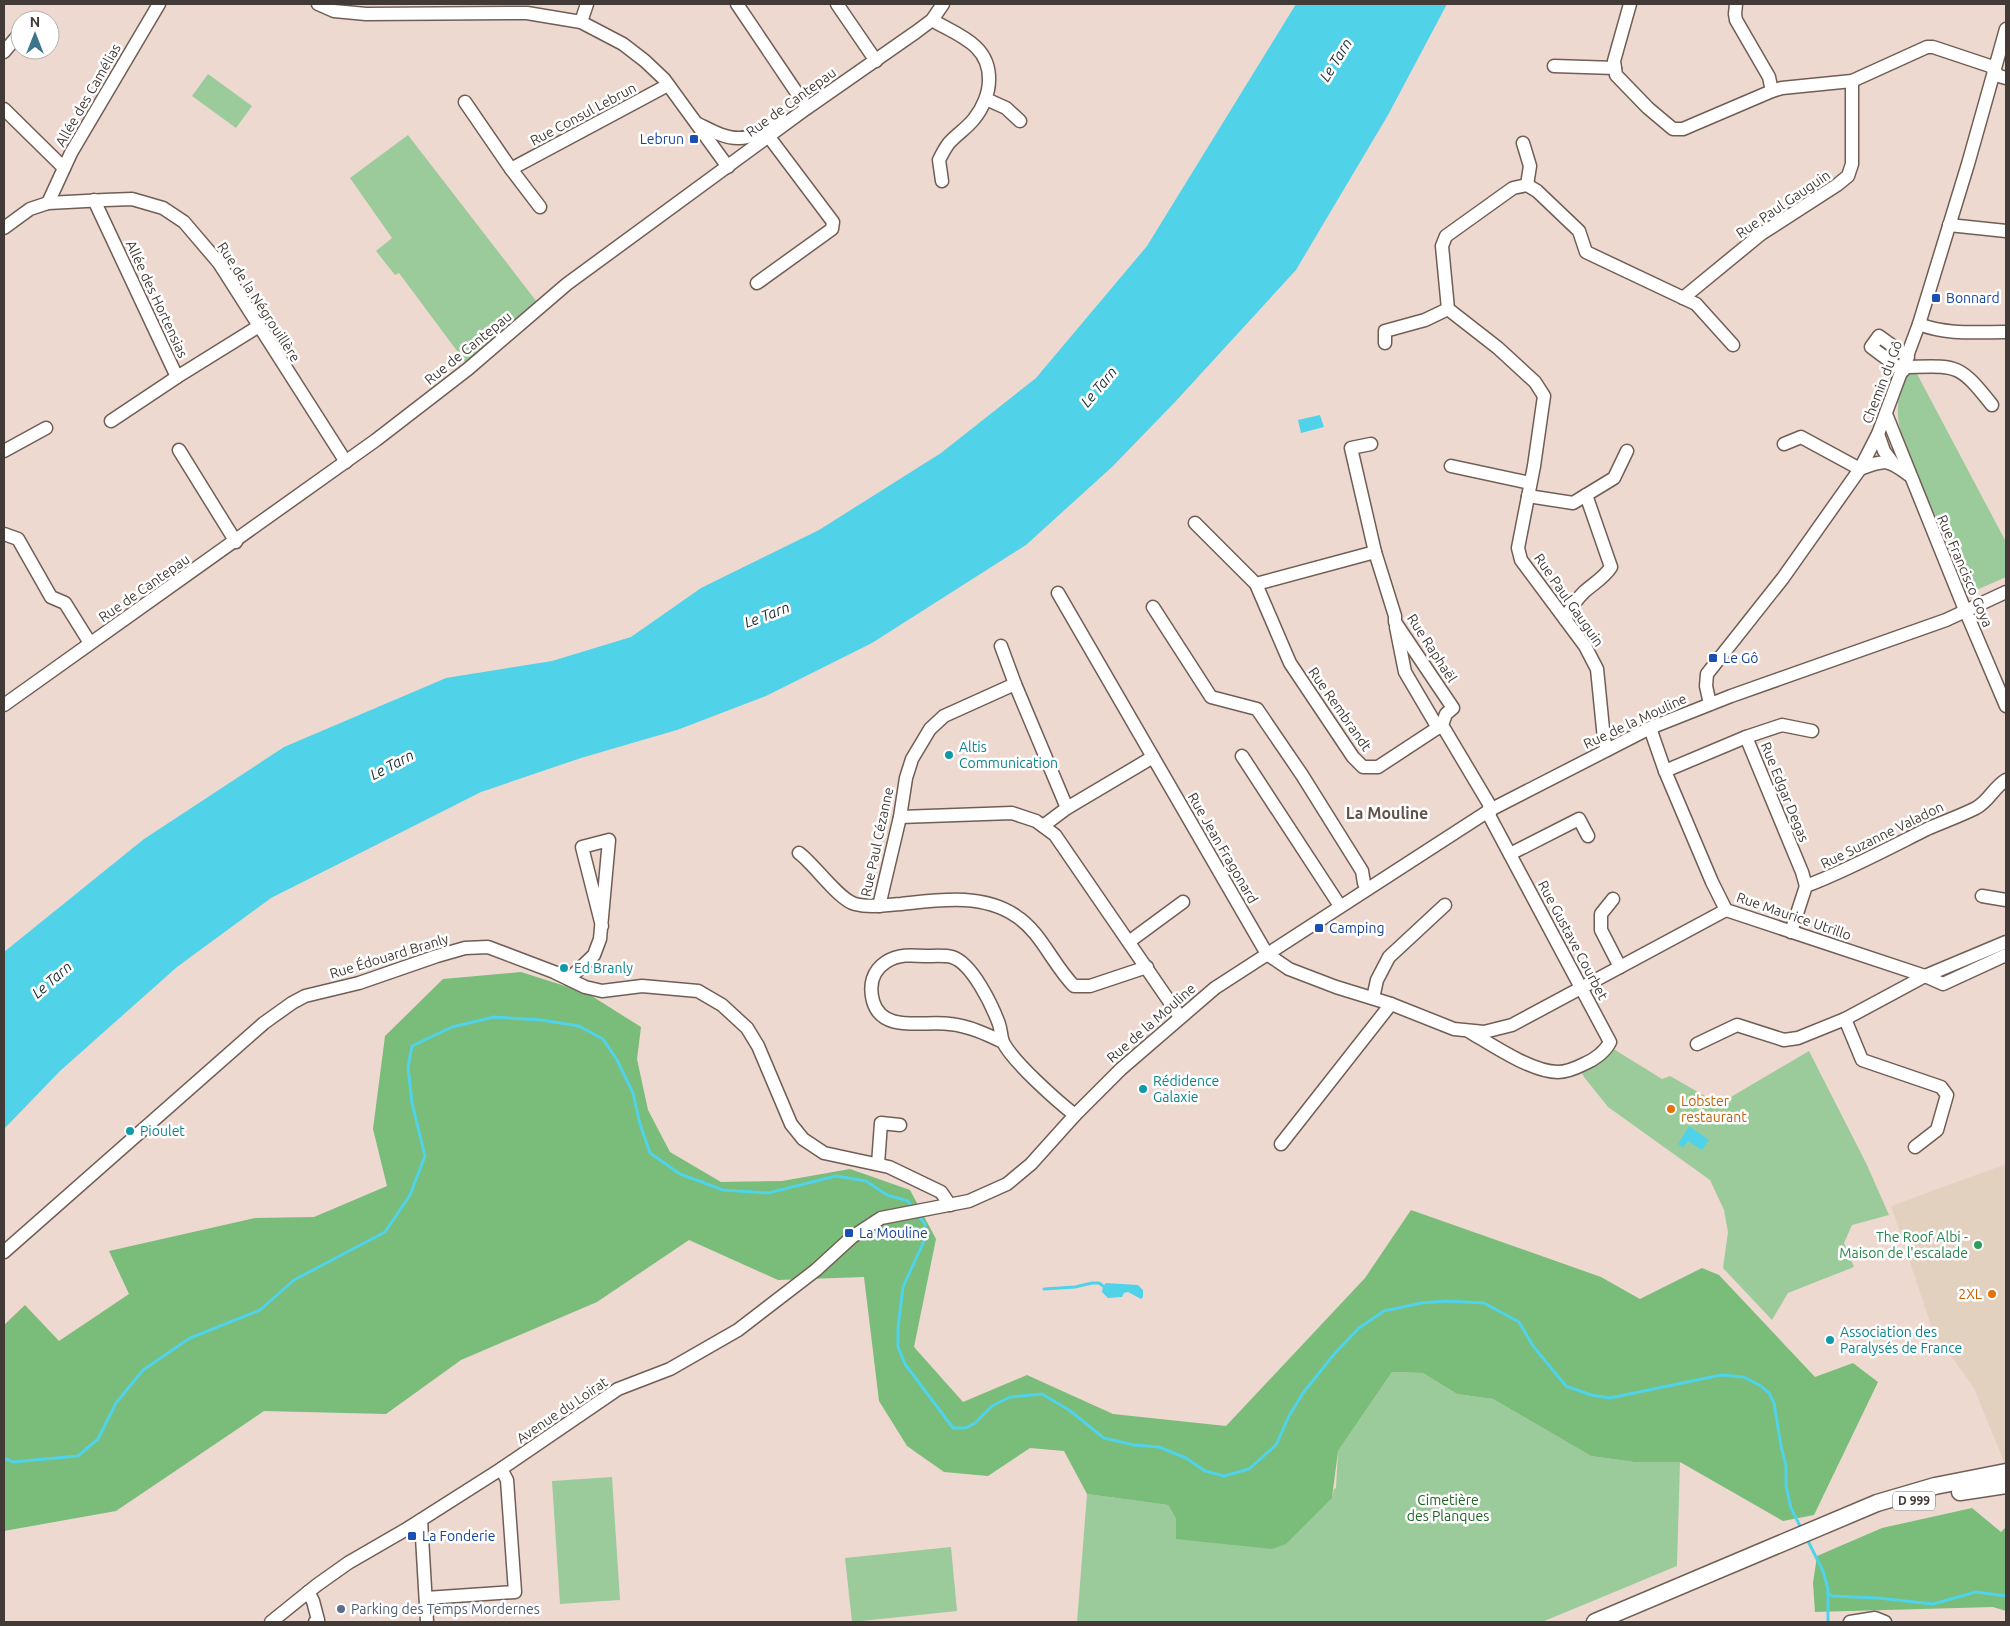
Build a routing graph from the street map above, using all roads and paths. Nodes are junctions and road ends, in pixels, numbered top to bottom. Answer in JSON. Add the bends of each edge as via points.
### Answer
{"nodes":[{"id":1,"x":159,"y":4,"type":"edge"},
{"id":2,"x":318,"y":4,"type":"edge"},
{"id":3,"x":587,"y":4,"type":"edge"},
{"id":4,"x":737,"y":4,"type":"edge"},
{"id":5,"x":837,"y":4,"type":"edge"},
{"id":6,"x":943,"y":4,"type":"edge"},
{"id":7,"x":1630,"y":4,"type":"edge"},
{"id":8,"x":1736,"y":4,"type":"edge"},
{"id":9,"x":430,"y":8,"type":"edge"},
{"id":10,"x":543,"y":9,"type":"edge"},
{"id":11,"x":932,"y":20,"type":"junction"},
{"id":12,"x":581,"y":22,"type":"junction"},
{"id":13,"x":2006,"y":29,"type":"edge"},
{"id":14,"x":876,"y":61,"type":"junction"},
{"id":15,"x":1554,"y":66,"type":"dead end"},
{"id":16,"x":1615,"y":68,"type":"junction"},
{"id":17,"x":1994,"y":71,"type":"junction"},
{"id":18,"x":2006,"y":78,"type":"edge"},
{"id":19,"x":1852,"y":81,"type":"junction"},
{"id":20,"x":668,"y":85,"type":"junction"},
{"id":21,"x":1772,"y":91,"type":"junction"},
{"id":22,"x":986,"y":99,"type":"junction"},
{"id":23,"x":465,"y":102,"type":"dead end"},
{"id":24,"x":807,"y":108,"type":"junction"},
{"id":25,"x":4,"y":109,"type":"edge"},
{"id":26,"x":1020,"y":121,"type":"dead end"},
{"id":27,"x":696,"y":124,"type":"junction"},
{"id":28,"x":769,"y":137,"type":"junction"},
{"id":29,"x":1523,"y":143,"type":"dead end"},
{"id":30,"x":728,"y":167,"type":"junction"},
{"id":31,"x":64,"y":168,"type":"junction"},
{"id":32,"x":511,"y":169,"type":"junction"},
{"id":33,"x":942,"y":181,"type":"dead end"},
{"id":34,"x":1527,"y":186,"type":"junction"},
{"id":35,"x":94,"y":200,"type":"junction"},
{"id":36,"x":48,"y":203,"type":"junction"},
{"id":37,"x":540,"y":207,"type":"dead end"},
{"id":38,"x":1949,"y":225,"type":"junction"},
{"id":39,"x":4,"y":228,"type":"edge"},
{"id":40,"x":2006,"y":231,"type":"edge"},
{"id":41,"x":757,"y":283,"type":"dead end"},
{"id":42,"x":1683,"y":298,"type":"junction"},
{"id":43,"x":1448,"y":308,"type":"junction"},
{"id":44,"x":1919,"y":324,"type":"junction"},
{"id":45,"x":259,"y":326,"type":"junction"},
{"id":46,"x":2006,"y":332,"type":"edge"},
{"id":47,"x":1385,"y":343,"type":"dead end"},
{"id":48,"x":1733,"y":345,"type":"dead end"},
{"id":49,"x":1905,"y":365,"type":"junction"},
{"id":50,"x":177,"y":378,"type":"junction"},
{"id":51,"x":1992,"y":405,"type":"dead end"},
{"id":52,"x":1886,"y":414,"type":"junction"},
{"id":53,"x":111,"y":421,"type":"dead end"},
{"id":54,"x":46,"y":428,"type":"dead end"},
{"id":55,"x":1878,"y":434,"type":"junction"},
{"id":56,"x":1371,"y":444,"type":"dead end"},
{"id":57,"x":1784,"y":444,"type":"dead end"},
{"id":58,"x":179,"y":450,"type":"dead end"},
{"id":59,"x":4,"y":451,"type":"edge"},
{"id":60,"x":1627,"y":451,"type":"dead end"},
{"id":61,"x":346,"y":462,"type":"junction"},
{"id":62,"x":1893,"y":463,"type":"junction"},
{"id":63,"x":1451,"y":466,"type":"dead end"},
{"id":64,"x":1860,"y":468,"type":"junction"},
{"id":65,"x":1909,"y":475,"type":"junction"},
{"id":66,"x":1529,"y":490,"type":"junction"},
{"id":67,"x":1586,"y":496,"type":"junction"},
{"id":68,"x":1195,"y":523,"type":"dead end"},
{"id":69,"x":4,"y":534,"type":"edge"},
{"id":70,"x":236,"y":542,"type":"junction"},
{"id":71,"x":1375,"y":552,"type":"junction"},
{"id":72,"x":1256,"y":584,"type":"junction"},
{"id":73,"x":2006,"y":592,"type":"edge"},
{"id":74,"x":1058,"y":593,"type":"dead end"},
{"id":75,"x":1153,"y":607,"type":"dead end"},
{"id":76,"x":1965,"y":611,"type":"junction"},
{"id":77,"x":1565,"y":619,"type":"junction"},
{"id":78,"x":1395,"y":622,"type":"junction"},
{"id":79,"x":90,"y":643,"type":"junction"},
{"id":80,"x":1001,"y":646,"type":"dead end"},
{"id":81,"x":1014,"y":684,"type":"junction"},
{"id":82,"x":1710,"y":704,"type":"junction"},
{"id":83,"x":4,"y":705,"type":"edge"},
{"id":84,"x":2006,"y":706,"type":"edge"},
{"id":85,"x":1440,"y":726,"type":"junction"},
{"id":86,"x":1650,"y":728,"type":"junction"},
{"id":87,"x":1812,"y":732,"type":"dead end"},
{"id":88,"x":1746,"y":737,"type":"junction"},
{"id":89,"x":1607,"y":750,"type":"junction"},
{"id":90,"x":1242,"y":756,"type":"dead end"},
{"id":91,"x":1153,"y":757,"type":"junction"},
{"id":92,"x":1665,"y":771,"type":"junction"},
{"id":93,"x":2006,"y":780,"type":"edge"},
{"id":94,"x":1067,"y":808,"type":"junction"},
{"id":95,"x":1490,"y":810,"type":"junction"},
{"id":96,"x":900,"y":817,"type":"junction"},
{"id":97,"x":1043,"y":826,"type":"junction"},
{"id":98,"x":1588,"y":836,"type":"dead end"},
{"id":99,"x":799,"y":853,"type":"dead end"},
{"id":100,"x":1510,"y":854,"type":"junction"},
{"id":101,"x":1806,"y":886,"type":"junction"},
{"id":102,"x":1367,"y":889,"type":"junction"},
{"id":103,"x":1982,"y":896,"type":"dead end"},
{"id":104,"x":1613,"y":899,"type":"dead end"},
{"id":105,"x":2006,"y":900,"type":"edge"},
{"id":106,"x":1183,"y":902,"type":"dead end"},
{"id":107,"x":1445,"y":905,"type":"dead end"},
{"id":108,"x":879,"y":906,"type":"junction"},
{"id":109,"x":1340,"y":906,"type":"junction"},
{"id":110,"x":1726,"y":910,"type":"junction"},
{"id":111,"x":602,"y":926,"type":"junction"},
{"id":112,"x":1791,"y":932,"type":"junction"},
{"id":113,"x":1130,"y":941,"type":"junction"},
{"id":114,"x":2006,"y":942,"type":"edge"},
{"id":115,"x":1267,"y":954,"type":"junction"},
{"id":116,"x":2006,"y":955,"type":"edge"},
{"id":117,"x":1147,"y":967,"type":"junction"},
{"id":118,"x":1620,"y":967,"type":"junction"},
{"id":119,"x":1925,"y":976,"type":"junction"},
{"id":120,"x":569,"y":979,"type":"junction"},
{"id":121,"x":1582,"y":988,"type":"junction"},
{"id":122,"x":1372,"y":998,"type":"junction"},
{"id":123,"x":1391,"y":1004,"type":"junction"},
{"id":124,"x":1180,"y":1016,"type":"junction"},
{"id":125,"x":1845,"y":1019,"type":"junction"},
{"id":126,"x":1466,"y":1030,"type":"junction"},
{"id":127,"x":1003,"y":1042,"type":"junction"},
{"id":128,"x":1697,"y":1044,"type":"dead end"},
{"id":129,"x":1075,"y":1115,"type":"junction"},
{"id":130,"x":900,"y":1125,"type":"dead end"},
{"id":131,"x":1281,"y":1144,"type":"dead end"},
{"id":132,"x":1915,"y":1147,"type":"dead end"},
{"id":133,"x":878,"y":1164,"type":"junction"},
{"id":134,"x":950,"y":1205,"type":"junction"},
{"id":135,"x":881,"y":1218,"type":"joint"},
{"id":136,"x":4,"y":1252,"type":"edge"},
{"id":137,"x":501,"y":1469,"type":"junction"},
{"id":138,"x":2006,"y":1472,"type":"edge"},
{"id":139,"x":2006,"y":1485,"type":"edge"},
{"id":140,"x":421,"y":1520,"type":"junction"},
{"id":141,"x":1824,"y":1525,"type":"junction"},
{"id":142,"x":308,"y":1592,"type":"junction"},
{"id":143,"x":426,"y":1598,"type":"junction"},
{"id":144,"x":271,"y":1622,"type":"edge"},
{"id":145,"x":315,"y":1622,"type":"edge"},
{"id":146,"x":427,"y":1622,"type":"edge"},
{"id":147,"x":1595,"y":1622,"type":"edge"},
{"id":148,"x":1850,"y":1622,"type":"edge"},
{"id":149,"x":1885,"y":1622,"type":"edge"}],
"edges":[{"from":1,"to":31,"type":"street","name":"Allée des Camélias"},
{"from":2,"to":9,"type":"street","via":[[334,11],[366,14]]},
{"from":3,"to":12,"type":"street"},
{"from":4,"to":24,"type":"street","via":[[754,23]]},
{"from":5,"to":14,"type":"street"},
{"from":6,"to":11,"type":"street","name":"Rue de Cantepau"},
{"from":7,"to":16,"type":"street","via":[[1614,61]]},
{"from":8,"to":21,"type":"street","via":[[1736,20],[1769,77]]},
{"from":9,"to":10,"type":"street"},
{"from":10,"to":12,"type":"street"},
{"from":11,"to":14,"type":"street","name":"Rue de Cantepau"},
{"from":11,"to":22,"type":"street","via":[[968,40],[987,61],[989,86]]},
{"from":12,"to":20,"type":"street","via":[[623,44]]},
{"from":13,"to":17,"type":"street","name":"Chemin du Gô"},
{"from":14,"to":24,"type":"street","name":"Rue de Cantepau"},
{"from":15,"to":16,"type":"street"},
{"from":16,"to":21,"type":"street","via":[[1616,75],[1673,129],[1683,129]]},
{"from":17,"to":18,"type":"street"},
{"from":17,"to":19,"type":"street","via":[[1990,66],[1927,47]]},
{"from":17,"to":38,"type":"street","name":"Chemin du Gô"},
{"from":19,"to":21,"type":"street"},
{"from":19,"to":42,"type":"street","name":"Rue Paul Gauguin","via":[[1852,164],[1848,176],[1761,234]]},
{"from":20,"to":27,"type":"street"},
{"from":20,"to":32,"type":"street","name":"Rue Consul Lebrun"},
{"from":22,"to":26,"type":"street","via":[[1006,108]]},
{"from":22,"to":33,"type":"street","via":[[975,118],[939,160]]},
{"from":23,"to":32,"type":"street"},
{"from":24,"to":27,"type":"street","via":[[739,138]]},
{"from":24,"to":28,"type":"street","name":"Rue de Cantepau"},
{"from":25,"to":31,"type":"street"},
{"from":27,"to":30,"type":"street"},
{"from":28,"to":30,"type":"street","name":"Rue de Cantepau"},
{"from":28,"to":41,"type":"street","via":[[833,222],[832,229]]},
{"from":29,"to":34,"type":"street","via":[[1530,166]]},
{"from":30,"to":61,"type":"street","name":"Rue de Cantepau","via":[[567,284],[468,368]]},
{"from":31,"to":36,"type":"street","name":"Allée des Camélias"},
{"from":32,"to":37,"type":"street"},
{"from":34,"to":42,"type":"street","via":[[1537,190],[1579,231],[1586,252]]},
{"from":34,"to":43,"type":"street","via":[[1513,188],[1446,236],[1442,246]]},
{"from":35,"to":36,"type":"street","name":"Rue de la Négrouillère"},
{"from":35,"to":45,"type":"street","name":"Rue de la Négrouillère","via":[[132,199],[162,208],[184,222],[219,263]]},
{"from":35,"to":50,"type":"street","name":"Allée des Hortensias"},
{"from":36,"to":39,"type":"street","name":"Rue de la Négrouillère","via":[[30,209]]},
{"from":38,"to":40,"type":"street"},
{"from":38,"to":44,"type":"street","name":"Chemin du Gô"},
{"from":42,"to":48,"type":"street","via":[[1696,304]]},
{"from":43,"to":47,"type":"street","via":[[1425,320],[1385,331]]},
{"from":43,"to":66,"type":"street","name":"Rue Paul Gauguin","via":[[1529,376],[1544,396]]},
{"from":44,"to":46,"type":"street","via":[[1948,332]]},
{"from":44,"to":49,"type":"street","name":"Chemin du Gô"},
{"from":45,"to":50,"type":"street","name":"Allée des Hortensias"},
{"from":45,"to":61,"type":"street","name":"Rue de la Négrouillère"},
{"from":49,"to":51,"type":"street","via":[[1946,366],[1961,370]]},
{"from":49,"to":52,"type":"street","name":"Chemin du Gô"},
{"from":50,"to":53,"type":"street"},
{"from":52,"to":55,"type":"street","name":"Chemin du Gô"},
{"from":52,"to":65,"type":"street","name":"Rue Francisco Goya"},
{"from":54,"to":59,"type":"street"},
{"from":55,"to":62,"type":"street"},
{"from":55,"to":64,"type":"street","name":"Chemin du Gô"},
{"from":56,"to":71,"type":"street","name":"Rue Raphaël","via":[[1351,448]]},
{"from":57,"to":64,"type":"street","via":[[1801,437]]},
{"from":58,"to":70,"type":"street"},
{"from":60,"to":67,"type":"street","via":[[1614,478]]},
{"from":61,"to":70,"type":"street","name":"Rue de Cantepau"},
{"from":62,"to":64,"type":"street","via":[[1879,462]]},
{"from":62,"to":65,"type":"street"},
{"from":63,"to":66,"type":"street"},
{"from":64,"to":82,"type":"street","name":"Chemin du Gô","via":[[1783,578],[1707,674]]},
{"from":65,"to":76,"type":"street","name":"Rue Francisco Goya"},
{"from":66,"to":67,"type":"street","via":[[1573,503]]},
{"from":66,"to":77,"type":"street","name":"Rue Paul Gauguin","via":[[1518,548],[1521,560]]},
{"from":67,"to":77,"type":"street","via":[[1611,566],[1606,576],[1585,591],[1571,607]]},
{"from":68,"to":72,"type":"street","name":"Rue Rembrandt"},
{"from":69,"to":79,"type":"street","via":[[18,539],[51,597],[65,603]]},
{"from":70,"to":79,"type":"street","name":"Rue de Cantepau"},
{"from":71,"to":72,"type":"street"},
{"from":71,"to":78,"type":"street","name":"Rue Raphaël"},
{"from":72,"to":85,"type":"street","name":"Rue Rembrandt","via":[[1290,663],[1363,767],[1378,767]]},
{"from":73,"to":76,"type":"street","name":"Rue de la Mouline"},
{"from":74,"to":91,"type":"street","name":"Rue Jean Fragonard"},
{"from":75,"to":102,"type":"street","via":[[1211,697],[1257,709],[1362,871]]},
{"from":76,"to":82,"type":"street","name":"Rue de la Mouline"},
{"from":76,"to":84,"type":"street","name":"Rue Francisco Goya"},
{"from":77,"to":89,"type":"street","name":"Rue Paul Gauguin","via":[[1598,669]]},
{"from":78,"to":85,"type":"street","via":[[1405,672]]},
{"from":78,"to":85,"type":"street","name":"Rue Raphaël","via":[[1453,708]]},
{"from":79,"to":83,"type":"street","name":"Rue de Cantepau"},
{"from":80,"to":81,"type":"street"},
{"from":81,"to":94,"type":"street"},
{"from":81,"to":96,"type":"street","name":"Rue Paul Cézanne","via":[[944,716],[930,730],[912,758]]},
{"from":82,"to":86,"type":"street","name":"Rue de la Mouline"},
{"from":85,"to":95,"type":"street"},
{"from":86,"to":89,"type":"street","name":"Rue de la Mouline"},
{"from":86,"to":92,"type":"street","name":"Rue Maurice Utrillo"},
{"from":87,"to":88,"type":"street","via":[[1782,725]]},
{"from":88,"to":92,"type":"street"},
{"from":88,"to":101,"type":"street","name":"Rue Edgar Degas"},
{"from":89,"to":95,"type":"street","name":"Rue de la Mouline"},
{"from":90,"to":109,"type":"street"},
{"from":91,"to":94,"type":"street"},
{"from":91,"to":115,"type":"street","name":"Rue Jean Fragonard"},
{"from":92,"to":110,"type":"street","name":"Rue Maurice Utrillo"},
{"from":93,"to":101,"type":"street","name":"Rue Suzanne Valadon","via":[[1977,807]]},
{"from":94,"to":97,"type":"street"},
{"from":95,"to":100,"type":"street","name":"Rue Gustave Courbet","via":[[1490,817]]},
{"from":95,"to":102,"type":"street","name":"Rue de la Mouline"},
{"from":96,"to":97,"type":"street","via":[[1012,813]]},
{"from":96,"to":108,"type":"street","name":"Rue Paul Cézanne"},
{"from":97,"to":113,"type":"street","via":[[1055,835]]},
{"from":98,"to":100,"type":"street","via":[[1579,819]]},
{"from":99,"to":108,"type":"street","via":[[837,892],[854,904]]},
{"from":100,"to":121,"type":"street","name":"Rue Gustave Courbet"},
{"from":101,"to":112,"type":"street"},
{"from":102,"to":109,"type":"street","name":"Rue de la Mouline"},
{"from":103,"to":105,"type":"street"},
{"from":104,"to":118,"type":"street","via":[[1600,914],[1601,930]]},
{"from":106,"to":113,"type":"street"},
{"from":107,"to":122,"type":"street","via":[[1389,957]]},
{"from":108,"to":117,"type":"street","name":"Rue Paul Cézanne","via":[[944,899],[973,900],[997,907],[1016,916],[1030,928],[1074,986],[1090,986]]},
{"from":109,"to":115,"type":"street","name":"Rue de la Mouline"},
{"from":110,"to":112,"type":"street","name":"Rue Maurice Utrillo"},
{"from":110,"to":118,"type":"street"},
{"from":111,"to":111,"type":"street","via":[[603,907],[609,840],[582,847]]},
{"from":111,"to":120,"type":"street","via":[[594,955]]},
{"from":112,"to":119,"type":"street","name":"Rue Maurice Utrillo"},
{"from":113,"to":117,"type":"street"},
{"from":114,"to":119,"type":"street"},
{"from":115,"to":122,"type":"street","via":[[1289,970]]},
{"from":115,"to":124,"type":"street","name":"Rue de la Mouline"},
{"from":116,"to":119,"type":"street","name":"Rue Maurice Utrillo","via":[[1943,984]]},
{"from":117,"to":124,"type":"street"},
{"from":118,"to":121,"type":"street"},
{"from":119,"to":125,"type":"street"},
{"from":120,"to":133,"type":"street","name":"Rue Édouard Branly","via":[[602,991],[642,986],[698,991],[722,1005],[747,1028],[758,1046],[791,1124],[803,1139],[824,1153]]},
{"from":120,"to":136,"type":"street","name":"Rue Édouard Branly","via":[[488,947],[465,948],[359,983],[298,999],[264,1023]]},
{"from":121,"to":126,"type":"street","via":[[1512,1025],[1484,1032]]},
{"from":121,"to":126,"type":"street","name":"Rue Gustave Courbet","via":[[1610,1042],[1591,1062],[1570,1070],[1557,1072],[1516,1059]]},
{"from":122,"to":123,"type":"street"},
{"from":123,"to":126,"type":"street","via":[[1454,1029]]},
{"from":123,"to":131,"type":"street"},
{"from":124,"to":129,"type":"street","name":"Rue de la Mouline"},
{"from":125,"to":128,"type":"street","via":[[1798,1038],[1784,1040],[1737,1025]]},
{"from":125,"to":132,"type":"street","via":[[1862,1060],[1941,1087],[1947,1095],[1937,1130]]},
{"from":127,"to":127,"type":"street","via":[[999,1024],[977,980],[967,966],[953,957],[905,955],[892,958],[878,967],[870,989],[875,1007],[888,1021],[971,1028]]},
{"from":127,"to":129,"type":"street","via":[[1024,1068]]},
{"from":129,"to":134,"type":"street","name":"Rue de la Mouline","via":[[1031,1164],[1002,1187]]},
{"from":130,"to":133,"type":"street","via":[[881,1123]]},
{"from":133,"to":134,"type":"street","name":"Rue Édouard Branly","via":[[941,1192]]},
{"from":134,"to":135,"type":"street","name":"Rue de la Mouline"},
{"from":135,"to":137,"type":"street","name":"Avenue du Loirat","via":[[852,1237],[816,1270],[738,1330],[670,1368],[618,1389]]},
{"from":137,"to":140,"type":"street","name":"Avenue du Loirat"},
{"from":137,"to":143,"type":"street","via":[[507,1480],[515,1592]]},
{"from":138,"to":141,"type":"main road","via":[[1935,1486]]},
{"from":139,"to":141,"type":"main road","number":"D 999","via":[[1930,1497]]},
{"from":140,"to":142,"type":"street","name":"Avenue du Loirat","via":[[348,1563]]},
{"from":140,"to":143,"type":"street"},
{"from":141,"to":147,"type":"main road"},
{"from":142,"to":144,"type":"street","name":"Avenue du Loirat"},
{"from":142,"to":145,"type":"street","via":[[318,1620]]},
{"from":143,"to":146,"type":"street"},
{"from":148,"to":149,"type":"street","via":[[1875,1618]]}]}
